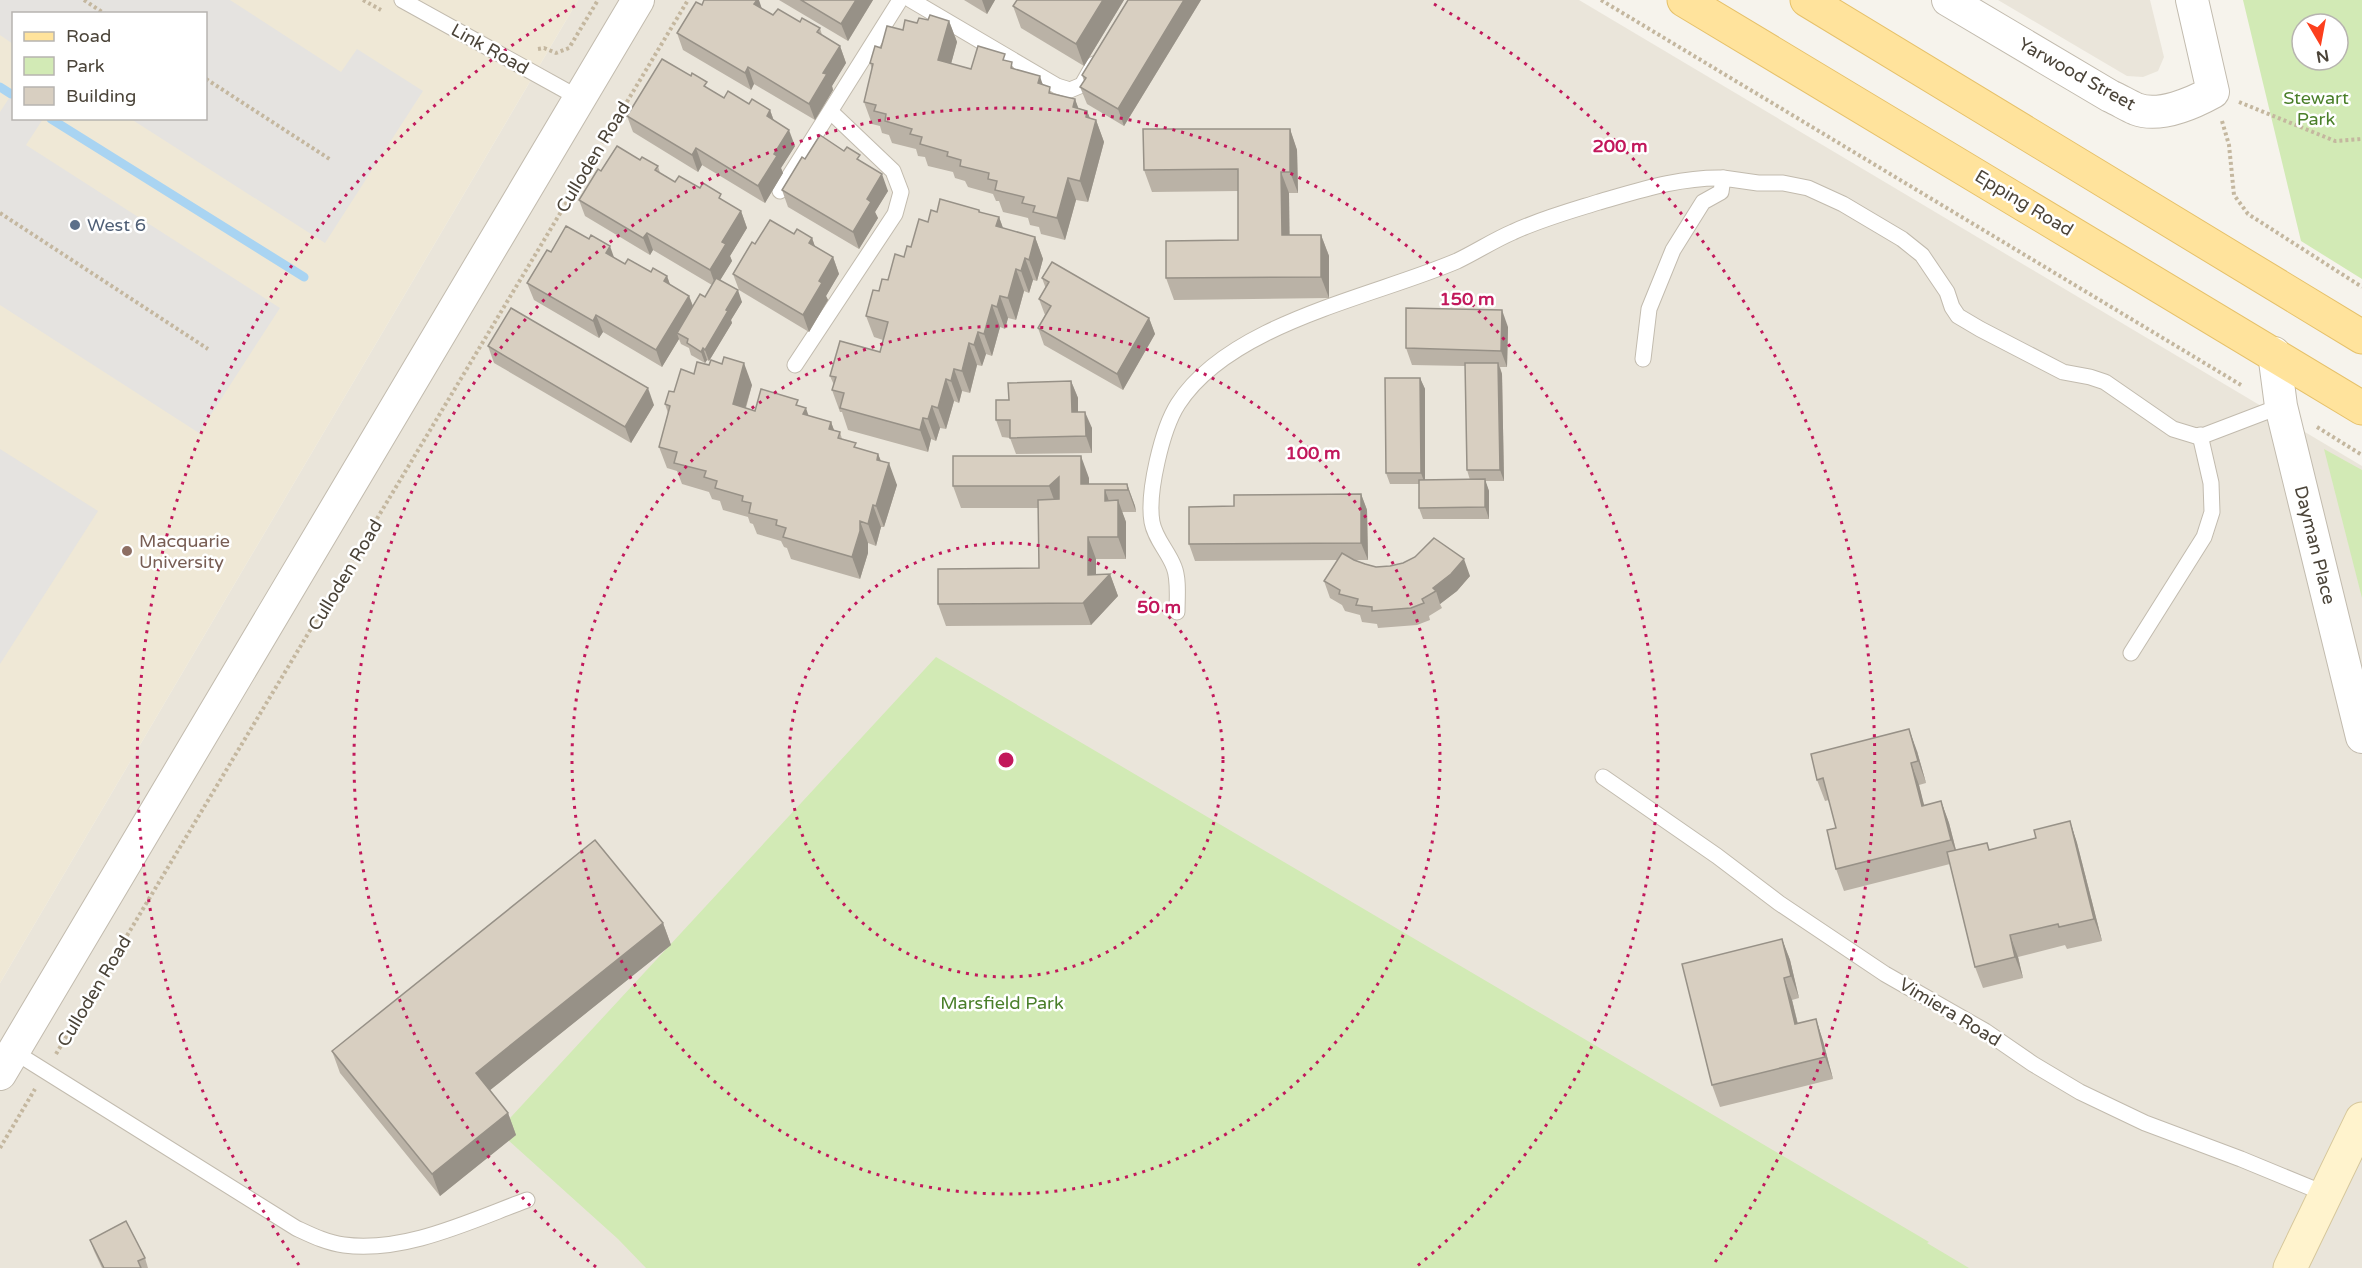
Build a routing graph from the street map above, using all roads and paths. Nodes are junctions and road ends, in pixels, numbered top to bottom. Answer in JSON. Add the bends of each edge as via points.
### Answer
{"nodes":[{"id":1,"x":84,"y":0,"type":"edge"},
{"id":2,"x":402,"y":0,"type":"edge"},
{"id":3,"x":598,"y":0,"type":"edge"},
{"id":4,"x":638,"y":0,"type":"edge"},
{"id":5,"x":688,"y":0,"type":"edge"},
{"id":6,"x":900,"y":0,"type":"edge"},
{"id":7,"x":911,"y":0,"type":"edge"},
{"id":8,"x":1601,"y":0,"type":"edge"},
{"id":9,"x":1684,"y":0,"type":"edge"},
{"id":10,"x":1807,"y":0,"type":"edge"},
{"id":11,"x":1948,"y":0,"type":"edge"},
{"id":12,"x":2192,"y":0,"type":"edge"},
{"id":13,"x":102,"y":12,"type":"edge"},
{"id":14,"x":1105,"y":47,"type":"edge"},
{"id":15,"x":536,"y":49,"type":"dead end"},
{"id":16,"x":207,"y":80,"type":"edge"},
{"id":17,"x":2213,"y":92,"type":"junction"},
{"id":18,"x":579,"y":98,"type":"junction"},
{"id":19,"x":831,"y":112,"type":"junction"},
{"id":20,"x":2362,"y":139,"type":"edge"},
{"id":21,"x":331,"y":160,"type":"dead end"},
{"id":22,"x":1723,"y":178,"type":"junction"},
{"id":23,"x":780,"y":191,"type":"edge"},
{"id":24,"x":0,"y":213,"type":"edge"},
{"id":25,"x":2362,"y":287,"type":"edge"},
{"id":26,"x":2362,"y":337,"type":"edge"},
{"id":27,"x":208,"y":349,"type":"dead end"},
{"id":28,"x":2274,"y":353,"type":"junction"},
{"id":29,"x":1643,"y":359,"type":"dead end"},
{"id":30,"x":795,"y":365,"type":"dead end"},
{"id":31,"x":2241,"y":385,"type":"dead end"},
{"id":32,"x":2282,"y":406,"type":"junction"},
{"id":33,"x":2362,"y":408,"type":"edge"},
{"id":34,"x":2200,"y":435,"type":"junction"},
{"id":35,"x":2362,"y":455,"type":"edge"},
{"id":36,"x":1177,"y":612,"type":"dead end"},
{"id":37,"x":2131,"y":653,"type":"dead end"},
{"id":38,"x":2362,"y":737,"type":"edge"},
{"id":39,"x":1603,"y":777,"type":"dead end"},
{"id":40,"x":7,"y":1063,"type":"edge"},
{"id":41,"x":46,"y":1072,"type":"junction"},
{"id":42,"x":2362,"y":1119,"type":"edge"},
{"id":43,"x":0,"y":1148,"type":"edge"},
{"id":44,"x":2326,"y":1194,"type":"junction"},
{"id":45,"x":527,"y":1200,"type":"dead end"},
{"id":46,"x":2290,"y":1268,"type":"edge"}],
"edges":[{"from":1,"to":13,"type":"path"},
{"from":2,"to":18,"type":"lane","name":"Link Road"},
{"from":3,"to":15,"type":"path","via":[[569,48],[556,53]]},
{"from":4,"to":18,"type":"street"},
{"from":5,"to":41,"type":"path","name":"Culloden Road"},
{"from":6,"to":19,"type":"lane"},
{"from":7,"to":14,"type":"lane","via":[[1070,90],[1082,85]]},
{"from":8,"to":31,"type":"path"},
{"from":9,"to":28,"type":"main road","name":"Epping Road"},
{"from":10,"to":26,"type":"main road"},
{"from":11,"to":17,"type":"street","name":"Yarwood Street","via":[[2138,110],[2189,105]]},
{"from":12,"to":17,"type":"street"},
{"from":16,"to":21,"type":"path"},
{"from":17,"to":20,"type":"path","via":[[2335,141]]},
{"from":17,"to":25,"type":"path","via":[[2229,145],[2234,195],[2248,214]]},
{"from":18,"to":40,"type":"street"},
{"from":19,"to":23,"type":"lane"},
{"from":19,"to":30,"type":"lane","via":[[893,171],[901,192],[895,214]]},
{"from":22,"to":29,"type":"lane","via":[[1721,192],[1703,202],[1673,250],[1657,286],[1649,309]]},
{"from":22,"to":34,"type":"lane","via":[[1783,183],[1844,204],[1922,255],[1958,316],[2063,372],[2105,382],[2173,429]]},
{"from":22,"to":36,"type":"lane","via":[[1668,182],[1552,216],[1457,261],[1312,312],[1251,341],[1222,360],[1178,404],[1165,434],[1150,504],[1152,524],[1174,568]]},
{"from":24,"to":27,"type":"path"},
{"from":28,"to":32,"type":"street","name":"Dayman Place"},
{"from":28,"to":33,"type":"main road","name":"Epping Road"},
{"from":32,"to":34,"type":"lane"},
{"from":32,"to":35,"type":"path"},
{"from":32,"to":38,"type":"street","name":"Dayman Place"},
{"from":34,"to":37,"type":"lane","via":[[2211,483],[2212,512],[2204,537]]},
{"from":39,"to":44,"type":"lane","name":"Vimiera Road","via":[[1856,955],[2080,1092],[2145,1123]]},
{"from":40,"to":41,"type":"lane"},
{"from":41,"to":43,"type":"path","name":"Culloden Road"},
{"from":41,"to":45,"type":"lane","via":[[296,1228],[323,1240],[368,1247],[392,1244]]},
{"from":42,"to":44,"type":"street"},
{"from":44,"to":46,"type":"street"}]}
